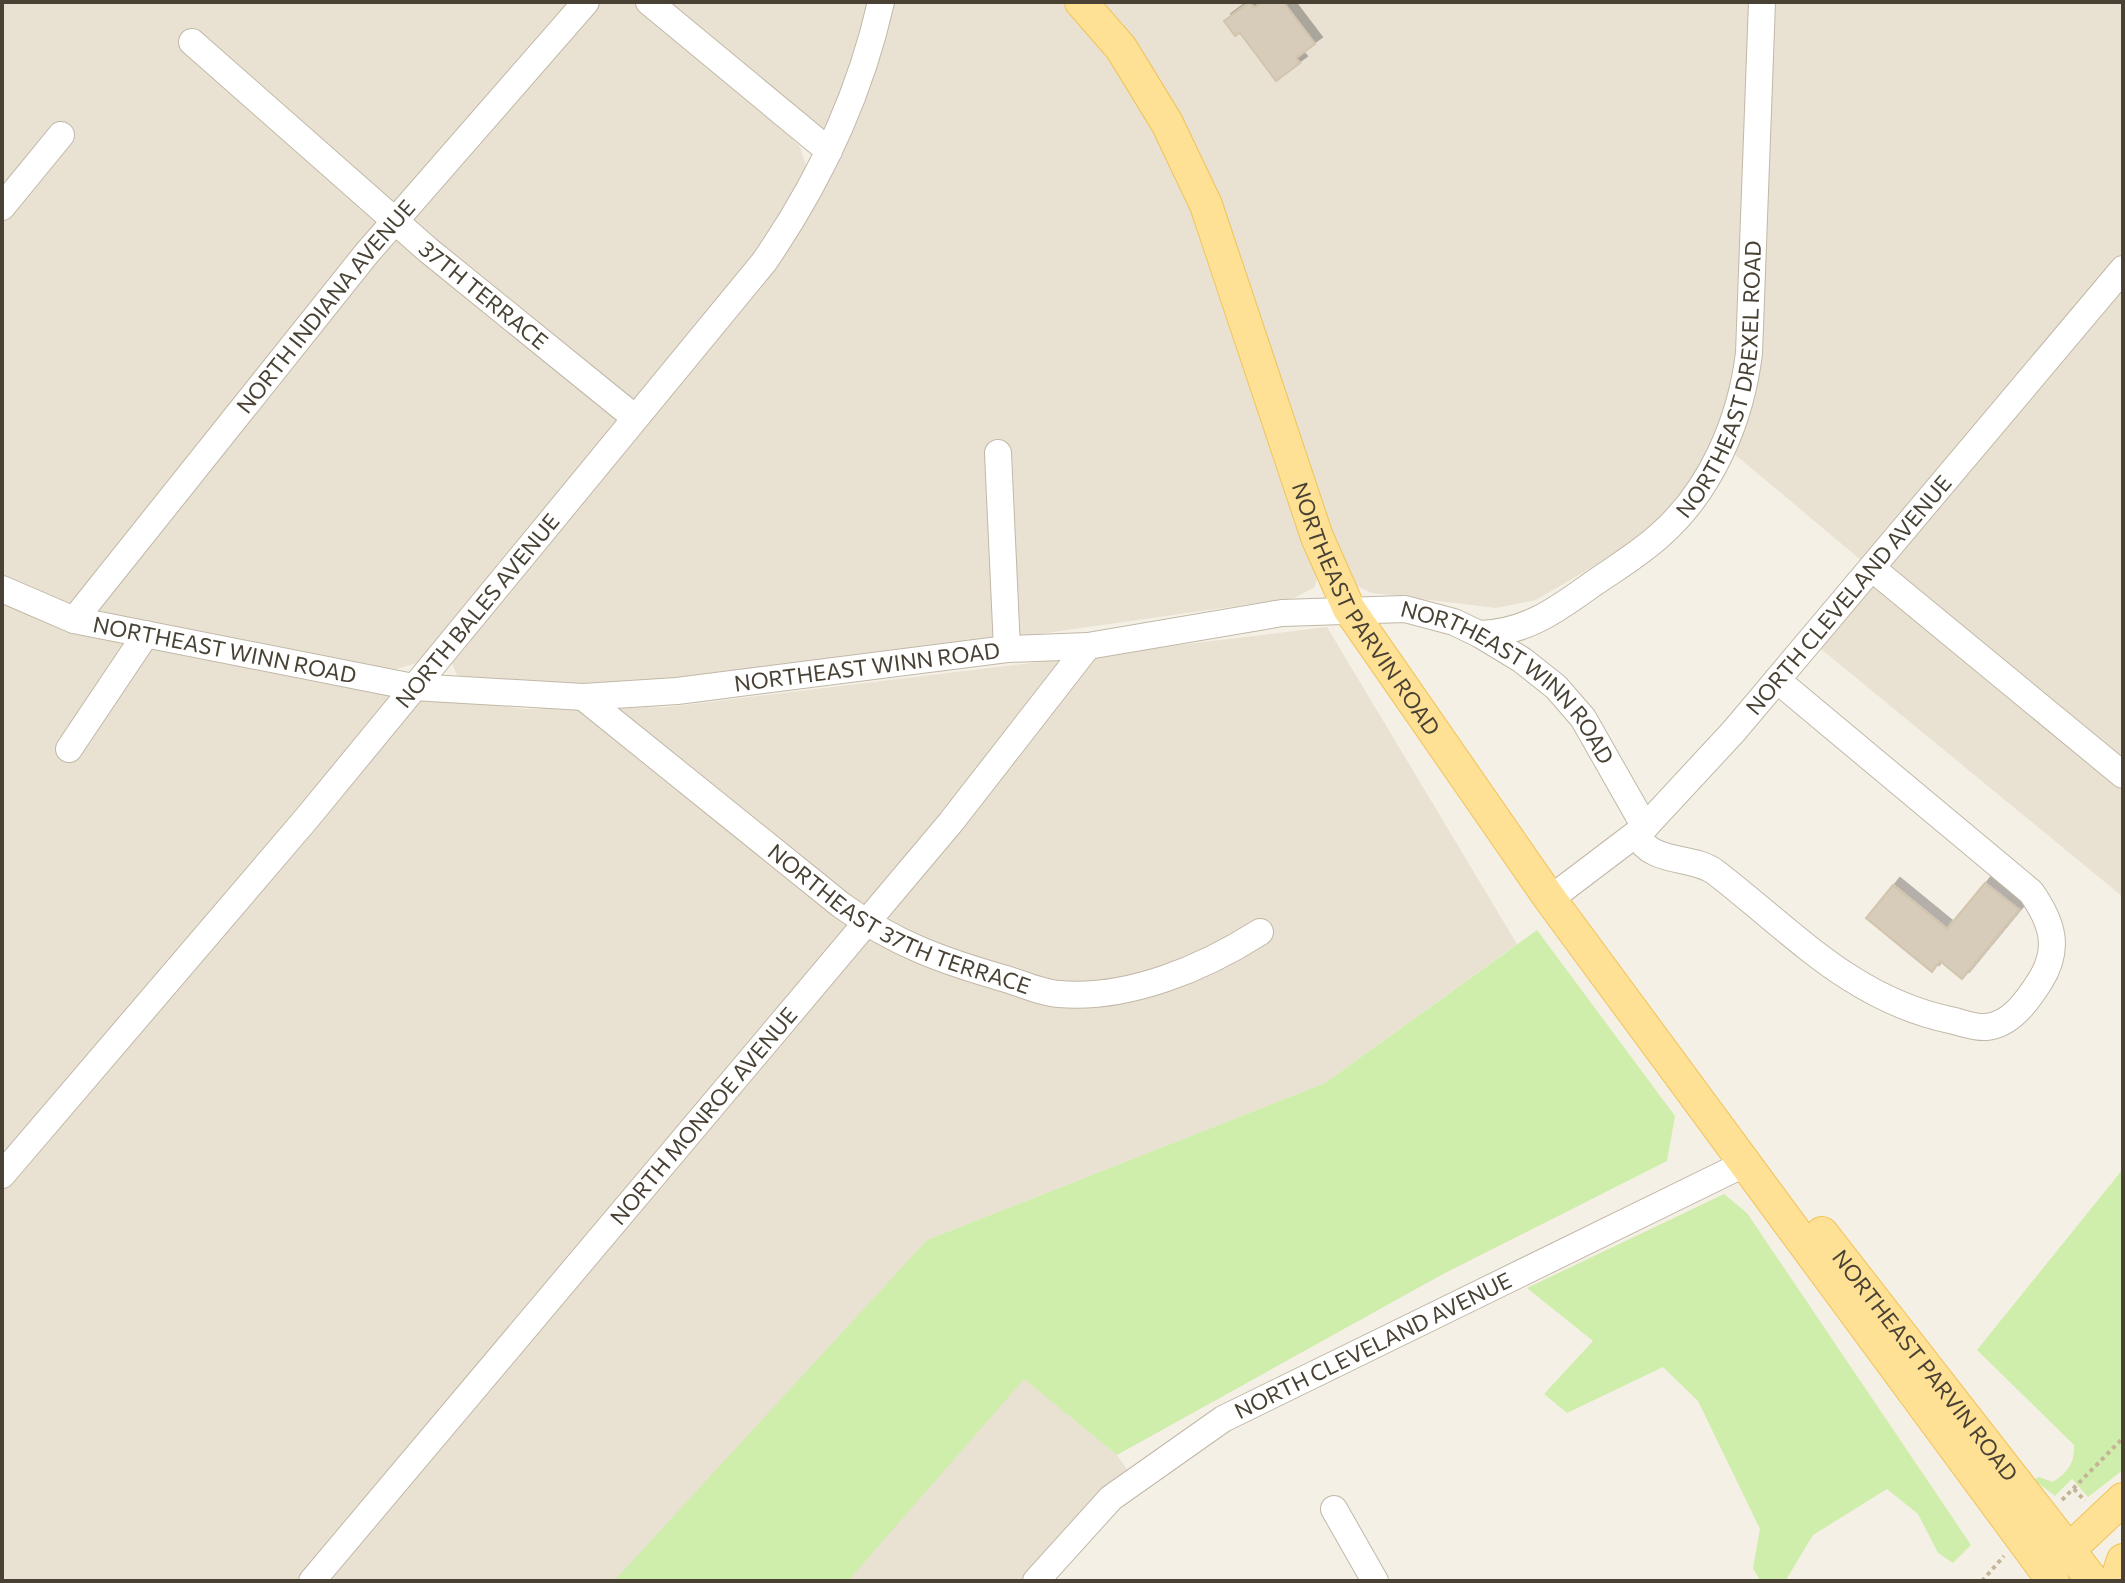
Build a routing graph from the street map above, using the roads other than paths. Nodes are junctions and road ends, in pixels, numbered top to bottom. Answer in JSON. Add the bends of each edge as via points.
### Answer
{"nodes":[{"id":1,"x":586,"y":2,"type":"edge"},
{"id":2,"x":649,"y":2,"type":"edge"},
{"id":3,"x":881,"y":2,"type":"edge"},
{"id":4,"x":1081,"y":2,"type":"edge"},
{"id":5,"x":1762,"y":2,"type":"edge"},
{"id":6,"x":192,"y":42,"type":"dead end"},
{"id":7,"x":61,"y":135,"type":"dead end"},
{"id":8,"x":829,"y":151,"type":"junction"},
{"id":9,"x":2,"y":207,"type":"edge"},
{"id":10,"x":395,"y":222,"type":"junction"},
{"id":11,"x":2123,"y":269,"type":"edge"},
{"id":12,"x":634,"y":417,"type":"junction"},
{"id":13,"x":998,"y":453,"type":"dead end"},
{"id":14,"x":1873,"y":569,"type":"junction"},
{"id":15,"x":2,"y":589,"type":"edge"},
{"id":16,"x":1349,"y":609,"type":"junction"},
{"id":17,"x":74,"y":620,"type":"junction"},
{"id":18,"x":146,"y":634,"type":"junction"},
{"id":19,"x":1479,"y":634,"type":"junction"},
{"id":20,"x":1088,"y":646,"type":"junction"},
{"id":21,"x":1007,"y":649,"type":"junction"},
{"id":22,"x":1777,"y":680,"type":"junction"},
{"id":23,"x":413,"y":687,"type":"junction"},
{"id":24,"x":583,"y":697,"type":"junction"},
{"id":25,"x":69,"y":749,"type":"dead end"},
{"id":26,"x":2123,"y":775,"type":"edge"},
{"id":27,"x":1641,"y":830,"type":"junction"},
{"id":28,"x":1550,"y":899,"type":"junction"},
{"id":29,"x":866,"y":924,"type":"junction"},
{"id":30,"x":1260,"y":932,"type":"dead end"},
{"id":31,"x":1746,"y":1163,"type":"junction"},
{"id":32,"x":2,"y":1175,"type":"edge"},
{"id":33,"x":2123,"y":1499,"type":"edge"},
{"id":34,"x":1334,"y":1509,"type":"dead end"},
{"id":35,"x":2123,"y":1560,"type":"edge"},
{"id":36,"x":2049,"y":1565,"type":"edge"},
{"id":37,"x":312,"y":1581,"type":"edge"},
{"id":38,"x":1036,"y":1581,"type":"edge"},
{"id":39,"x":1375,"y":1581,"type":"edge"},
{"id":40,"x":2093,"y":1581,"type":"edge"},
{"id":41,"x":2116,"y":1581,"type":"edge"}],
"edges":[{"from":1,"to":10,"type":"street","name":"NORTH INDIANA AVENUE"},
{"from":2,"to":8,"type":"street"},
{"from":3,"to":8,"type":"street","name":"NORTH BALES AVENUE"},
{"from":4,"to":16,"type":"main road","name":"NORTHEAST PARVIN ROAD","via":[[1121,48],[1160,111],[1206,205],[1317,537]]},
{"from":5,"to":19,"type":"street","name":"NORTHEAST DREXEL ROAD","via":[[1749,353],[1723,449],[1690,503],[1660,536],[1536,622]]},
{"from":6,"to":10,"type":"street","name":"37TH TERRACE"},
{"from":7,"to":9,"type":"street"},
{"from":8,"to":12,"type":"street","name":"NORTH BALES AVENUE","via":[[796,217],[764,262]]},
{"from":10,"to":12,"type":"street","name":"37TH TERRACE"},
{"from":10,"to":17,"type":"street","name":"NORTH INDIANA AVENUE"},
{"from":11,"to":14,"type":"street","name":"NORTH CLEVELAND AVENUE"},
{"from":12,"to":23,"type":"street","name":"NORTH BALES AVENUE"},
{"from":13,"to":21,"type":"street"},
{"from":14,"to":22,"type":"street","name":"NORTH CLEVELAND AVENUE"},
{"from":14,"to":26,"type":"street"},
{"from":15,"to":17,"type":"street","name":"NORTHEAST WINN ROAD"},
{"from":16,"to":19,"type":"street","name":"NORTHEAST WINN ROAD","via":[[1405,609]]},
{"from":16,"to":20,"type":"street","name":"NORTHEAST WINN ROAD","via":[[1282,613]]},
{"from":16,"to":28,"type":"main road","name":"NORTHEAST PARVIN ROAD"},
{"from":17,"to":18,"type":"street","name":"NORTHEAST WINN ROAD"},
{"from":18,"to":23,"type":"street","name":"NORTHEAST WINN ROAD"},
{"from":18,"to":25,"type":"street"},
{"from":19,"to":27,"type":"street","name":"NORTHEAST WINN ROAD","via":[[1556,687],[1583,718]]},
{"from":20,"to":21,"type":"street","name":"NORTHEAST WINN ROAD"},
{"from":20,"to":29,"type":"street","name":"NORTH MONROE AVENUE"},
{"from":21,"to":24,"type":"street","name":"NORTHEAST WINN ROAD","via":[[677,691]]},
{"from":22,"to":27,"type":"street","name":"NORTH CLEVELAND AVENUE"},
{"from":22,"to":27,"type":"street","via":[[2031,892],[2050,922],[2053,948],[2047,970],[2027,1002],[2011,1017],[1986,1027],[1884,1000],[1821,960],[1711,869],[1677,862],[1641,844]]},
{"from":23,"to":24,"type":"street","name":"NORTHEAST WINN ROAD"},
{"from":23,"to":32,"type":"street","name":"NORTH BALES AVENUE"},
{"from":24,"to":29,"type":"street","name":"NORTHEAST 37TH TERRACE"},
{"from":27,"to":28,"type":"street","name":"NORTH CLEVELAND AVENUE"},
{"from":28,"to":31,"type":"main road","name":"NORTHEAST PARVIN ROAD"},
{"from":29,"to":30,"type":"street","name":"NORTHEAST 37TH TERRACE","via":[[929,957],[1058,994],[1097,992],[1173,975]]},
{"from":29,"to":37,"type":"street","name":"NORTH MONROE AVENUE"},
{"from":31,"to":36,"type":"main road","name":"NORTHEAST PARVIN ROAD"},
{"from":31,"to":36,"type":"main road","name":"NORTHEAST PARVIN ROAD","via":[[1829,1239]]},
{"from":31,"to":38,"type":"street","name":"NORTH CLEVELAND AVENUE","via":[[1223,1419],[1111,1498]]},
{"from":33,"to":36,"type":"main road"},
{"from":34,"to":39,"type":"street"},
{"from":35,"to":41,"type":"main road"},
{"from":36,"to":40,"type":"main road","name":"NORTHEAST PARVIN ROAD"}]}
